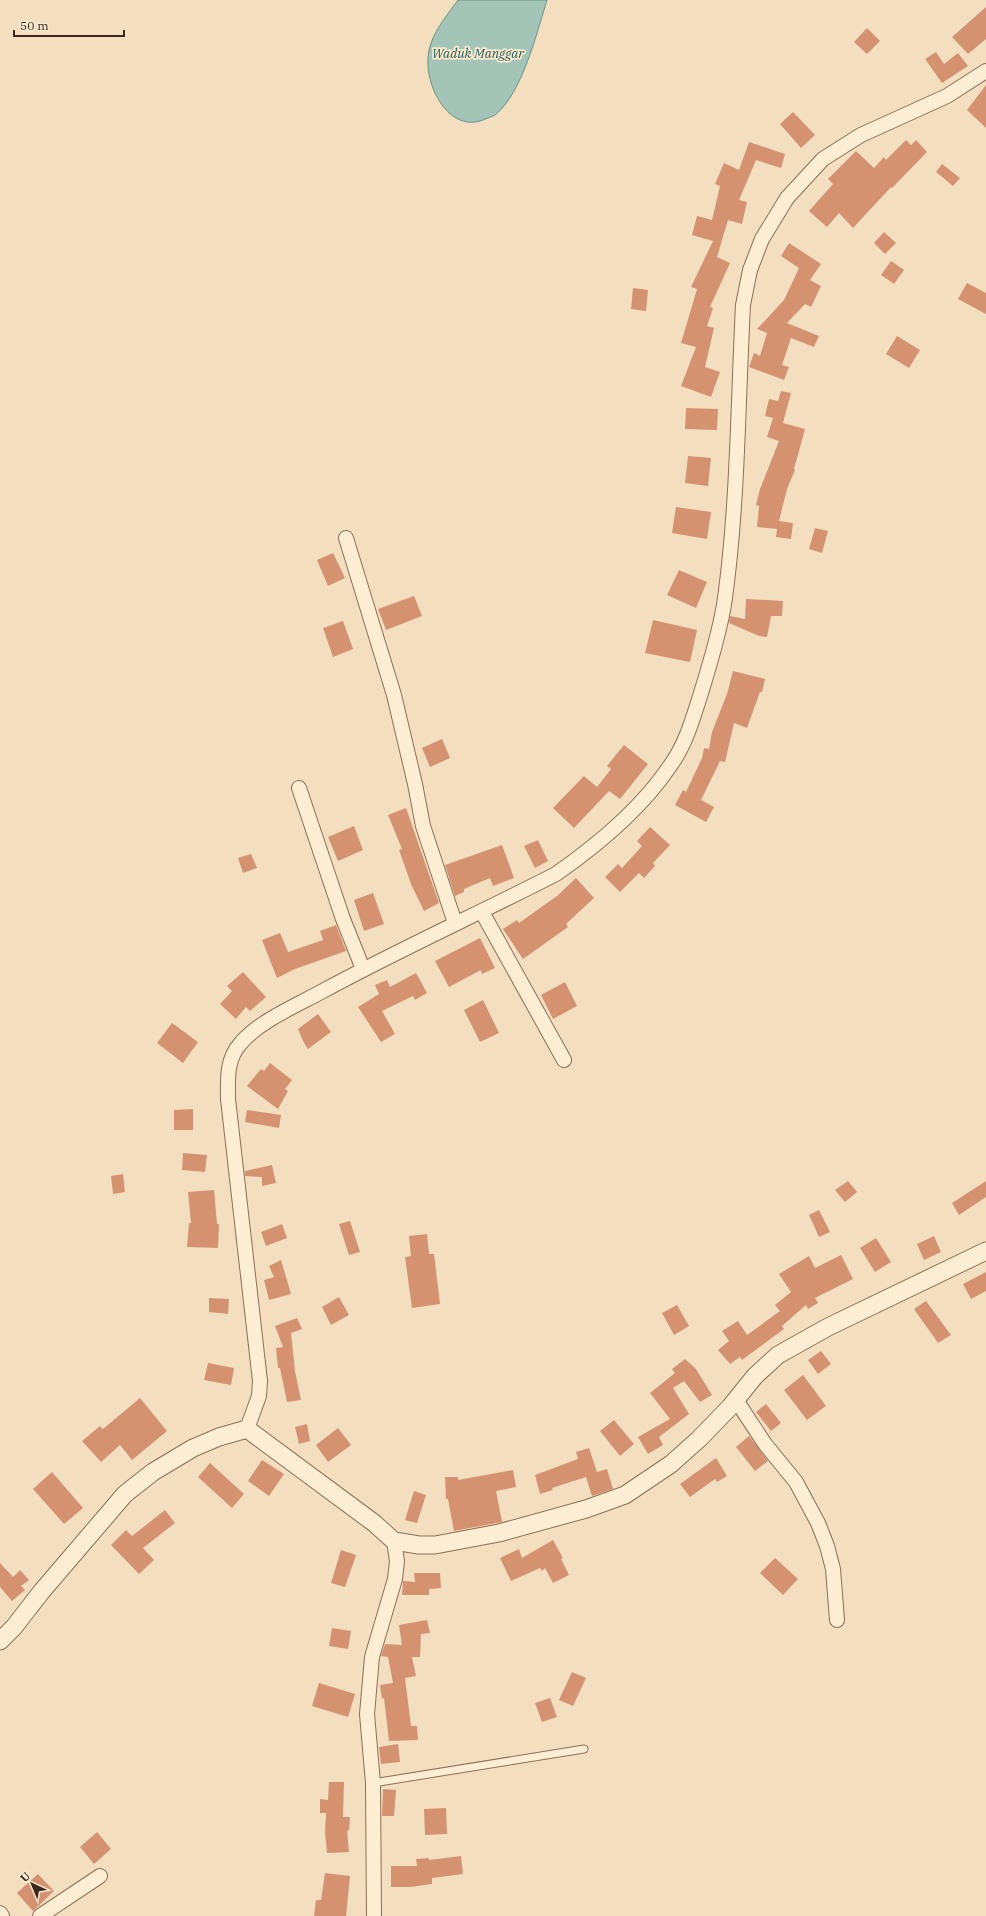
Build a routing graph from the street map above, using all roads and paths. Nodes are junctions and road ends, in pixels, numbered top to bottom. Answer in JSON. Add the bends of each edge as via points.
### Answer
{"nodes":[{"id":1,"x":986,"y":71,"type":"edge"},
{"id":2,"x":346,"y":538,"type":"dead end"},
{"id":3,"x":299,"y":788,"type":"dead end"},
{"id":4,"x":482,"y":912,"type":"junction"},
{"id":5,"x":455,"y":923,"type":"junction"},
{"id":6,"x":363,"y":969,"type":"junction"},
{"id":7,"x":564,"y":1060,"type":"dead end"},
{"id":8,"x":986,"y":1251,"type":"edge"},
{"id":9,"x":736,"y":1400,"type":"junction"},
{"id":10,"x":247,"y":1429,"type":"junction"},
{"id":11,"x":394,"y":1541,"type":"junction"},
{"id":12,"x":836,"y":1620,"type":"dead end"},
{"id":13,"x":0,"y":1640,"type":"edge"},
{"id":14,"x":584,"y":1749,"type":"dead end"},
{"id":15,"x":373,"y":1783,"type":"junction"},
{"id":16,"x":100,"y":1876,"type":"dead end"},
{"id":17,"x":0,"y":1913,"type":"edge"},
{"id":18,"x":2,"y":1916,"type":"edge"},
{"id":19,"x":40,"y":1916,"type":"edge"},
{"id":20,"x":374,"y":1916,"type":"edge"}],
"edges":[{"from":1,"to":4,"type":"street","via":[[947,96],[861,135],[823,159],[788,198],[762,239],[750,270],[743,304],[733,524],[725,600],[708,672],[688,733],[671,765],[655,786],[610,833],[556,874]]},
{"from":2,"to":5,"type":"street","via":[[394,695],[423,826]]},
{"from":3,"to":6,"type":"street","via":[[343,919]]},
{"from":4,"to":5,"type":"street"},
{"from":4,"to":7,"type":"street"},
{"from":5,"to":6,"type":"street"},
{"from":6,"to":10,"type":"street","via":[[250,1034],[239,1045],[229,1064],[228,1099],[260,1381],[259,1396]]},
{"from":8,"to":9,"type":"street","via":[[790,1347],[766,1365]]},
{"from":9,"to":11,"type":"street","via":[[671,1464],[635,1489],[610,1501],[542,1522],[462,1541],[418,1545]]},
{"from":9,"to":12,"type":"street","via":[[765,1444],[796,1482],[818,1523],[833,1569]]},
{"from":10,"to":11,"type":"street","via":[[374,1523]]},
{"from":10,"to":13,"type":"street","via":[[193,1448],[153,1472],[125,1494],[42,1590],[14,1627]]},
{"from":11,"to":15,"type":"street","via":[[397,1561],[395,1580],[372,1657],[369,1683],[367,1714]]},
{"from":14,"to":15,"type":"lane"},
{"from":15,"to":20,"type":"street"},
{"from":16,"to":19,"type":"street"},
{"from":17,"to":18,"type":"street"}]}
